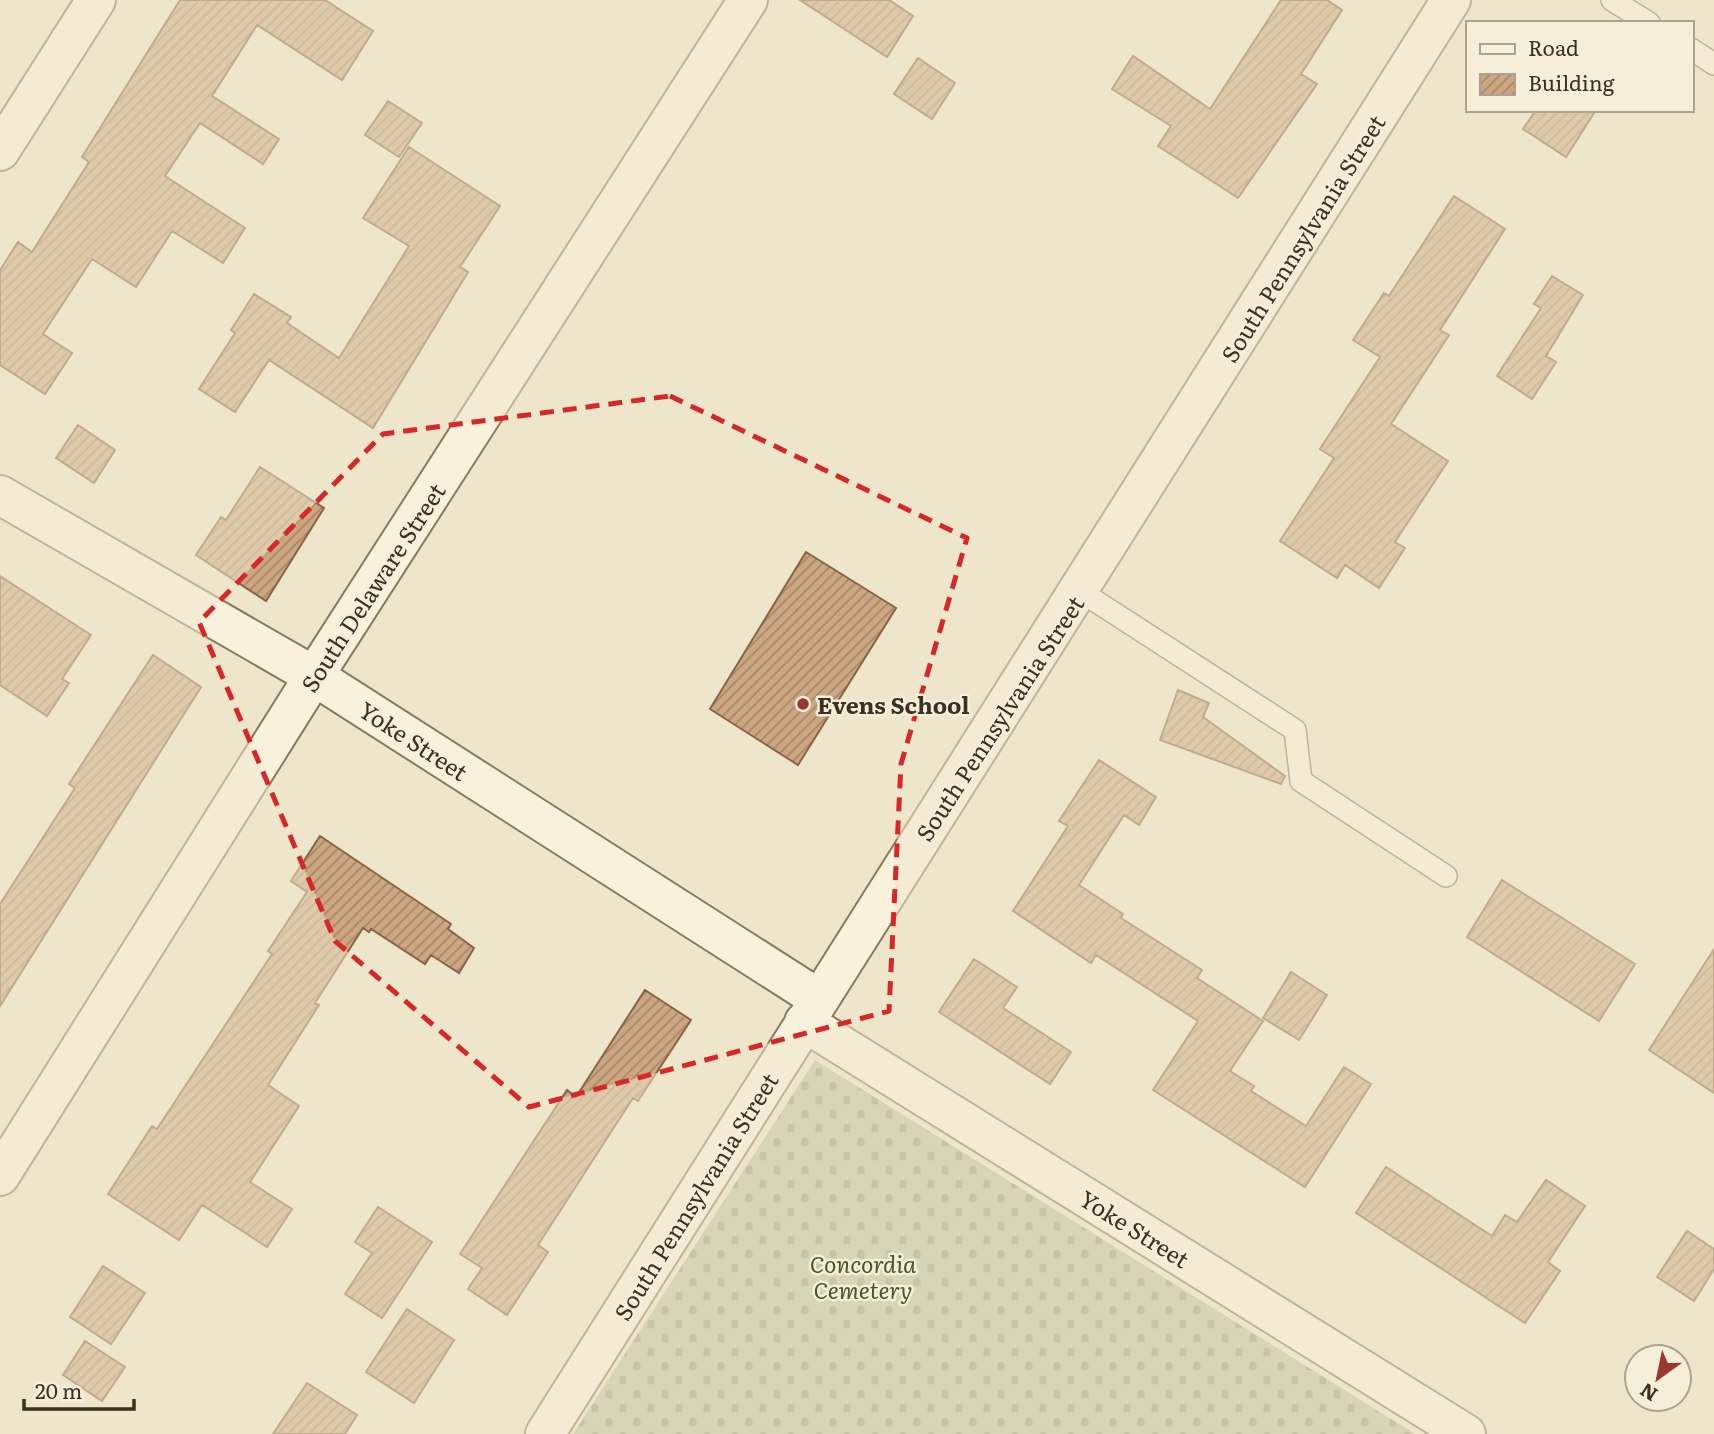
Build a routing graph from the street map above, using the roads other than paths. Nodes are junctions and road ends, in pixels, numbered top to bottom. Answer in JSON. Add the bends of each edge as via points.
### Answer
{"nodes":[{"id":1,"x":96,"y":0,"type":"edge"},
{"id":2,"x":748,"y":0,"type":"edge"},
{"id":3,"x":1451,"y":0,"type":"edge"},
{"id":4,"x":1620,"y":2,"type":"edge"},
{"id":5,"x":1646,"y":21,"type":"edge"},
{"id":6,"x":1693,"y":50,"type":"edge"},
{"id":7,"x":1714,"y":64,"type":"edge"},
{"id":8,"x":0,"y":151,"type":"edge"},
{"id":9,"x":0,"y":495,"type":"edge"},
{"id":10,"x":1080,"y":591,"type":"junction"},
{"id":11,"x":314,"y":676,"type":"junction"},
{"id":12,"x":1446,"y":876,"type":"dead end"},
{"id":13,"x":812,"y":1011,"type":"junction"},
{"id":14,"x":0,"y":1176,"type":"edge"},
{"id":15,"x":545,"y":1434,"type":"edge"},
{"id":16,"x":1466,"y":1434,"type":"edge"}],
"edges":[{"from":1,"to":8,"type":"street"},
{"from":2,"to":11,"type":"street","name":"South Delaware Street"},
{"from":3,"to":10,"type":"street","name":"South Pennsylvania Street"},
{"from":4,"to":5,"type":"lane"},
{"from":6,"to":7,"type":"lane"},
{"from":9,"to":11,"type":"street","name":"Yoke Street"},
{"from":10,"to":12,"type":"lane","via":[[1295,730],[1301,781]]},
{"from":10,"to":13,"type":"street","name":"South Pennsylvania Street"},
{"from":11,"to":13,"type":"street","name":"Yoke Street"},
{"from":11,"to":14,"type":"street","name":"South Delaware Street"},
{"from":13,"to":15,"type":"street","name":"South Pennsylvania Street"},
{"from":13,"to":16,"type":"street","name":"Yoke Street"}]}
